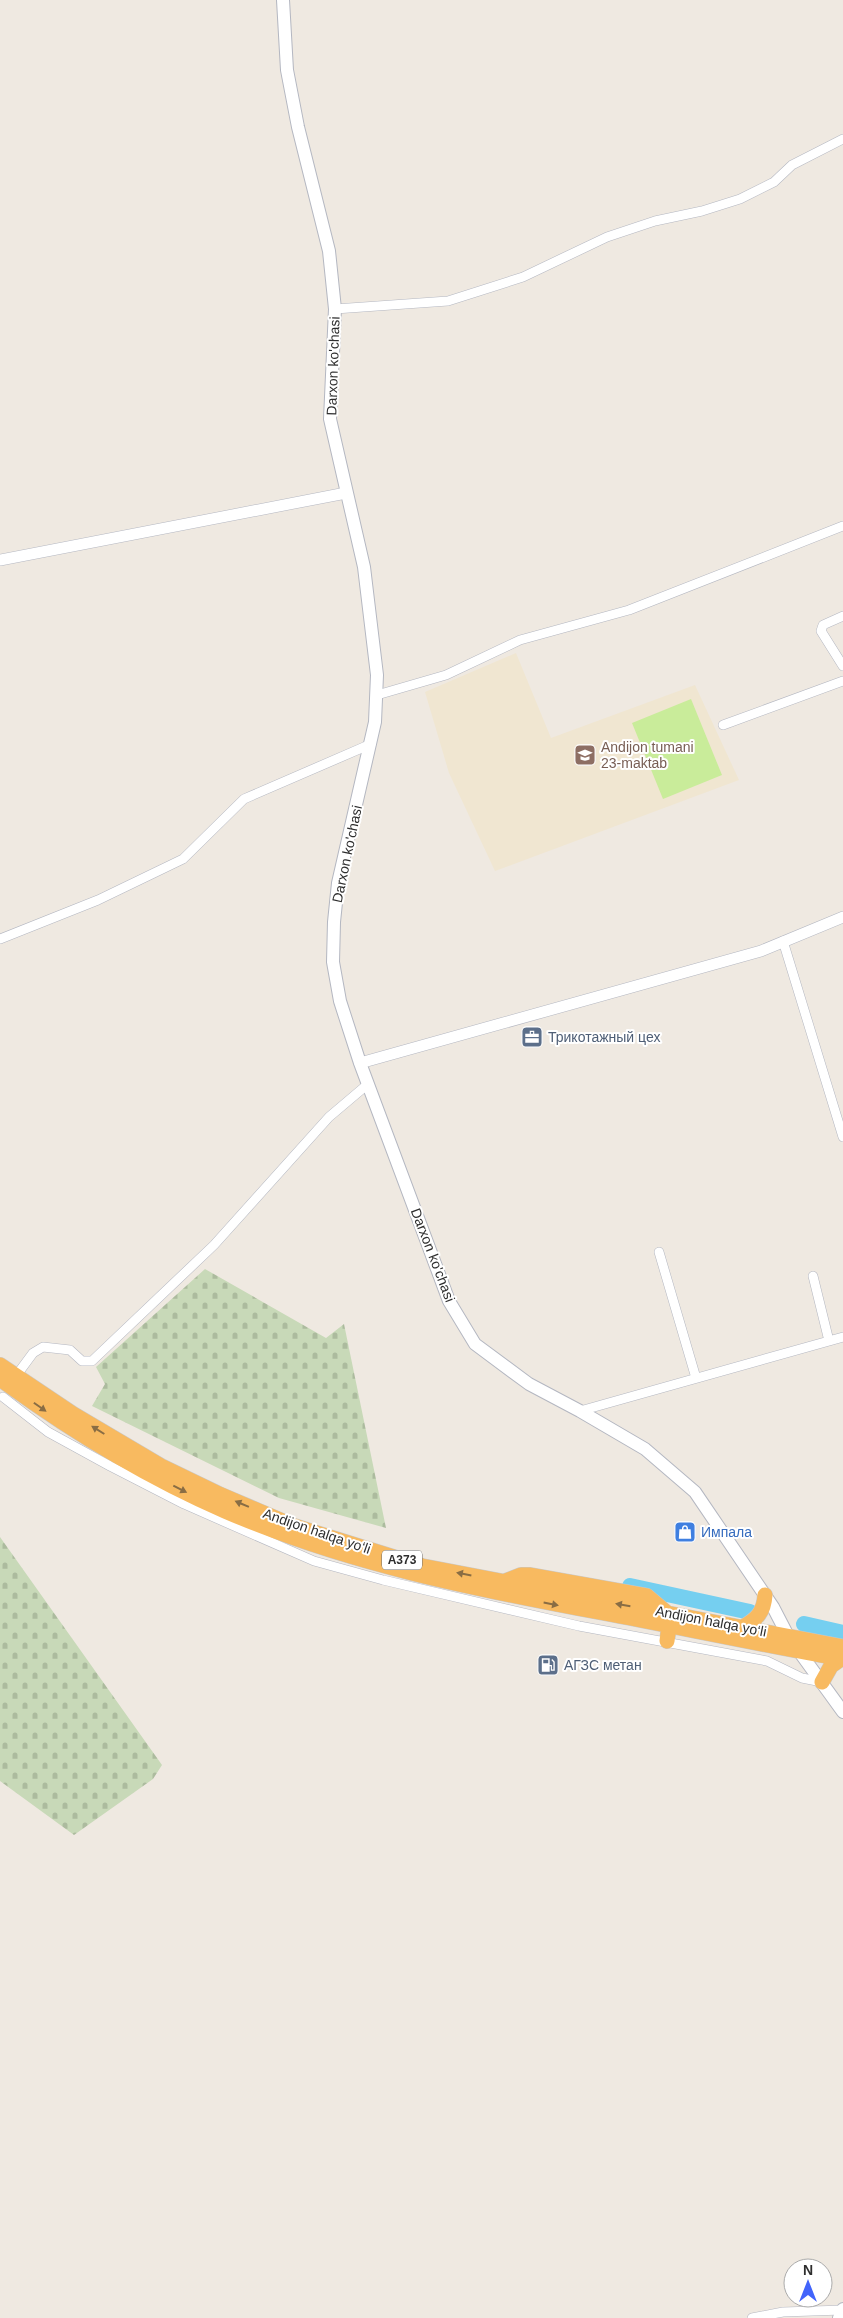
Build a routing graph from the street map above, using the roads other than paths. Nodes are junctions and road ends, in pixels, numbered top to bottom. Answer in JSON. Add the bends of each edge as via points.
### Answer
{"nodes":[{"id":1,"x":283,"y":0,"type":"edge"},
{"id":2,"x":843,"y":139,"type":"edge"},
{"id":3,"x":335,"y":310,"type":"junction"},
{"id":4,"x":346,"y":493,"type":"junction"},
{"id":5,"x":843,"y":526,"type":"edge"},
{"id":6,"x":0,"y":560,"type":"edge"},
{"id":7,"x":843,"y":616,"type":"edge"},
{"id":8,"x":843,"y":666,"type":"edge"},
{"id":9,"x":843,"y":681,"type":"edge"},
{"id":10,"x":377,"y":695,"type":"junction"},
{"id":11,"x":723,"y":725,"type":"dead end"},
{"id":12,"x":370,"y":744,"type":"junction"},
{"id":13,"x":843,"y":917,"type":"edge"},
{"id":14,"x":0,"y":939,"type":"edge"},
{"id":15,"x":783,"y":941,"type":"junction"},
{"id":16,"x":360,"y":1063,"type":"junction"},
{"id":17,"x":368,"y":1084,"type":"junction"},
{"id":18,"x":843,"y":1137,"type":"edge"},
{"id":19,"x":659,"y":1252,"type":"dead end"},
{"id":20,"x":813,"y":1276,"type":"dead end"},
{"id":21,"x":843,"y":1337,"type":"edge"},
{"id":22,"x":829,"y":1341,"type":"junction"},
{"id":23,"x":0,"y":1365,"type":"edge"},
{"id":24,"x":16,"y":1376,"type":"junction"},
{"id":25,"x":696,"y":1378,"type":"junction"},
{"id":26,"x":0,"y":1379,"type":"edge"},
{"id":27,"x":3,"y":1396,"type":"joint"},
{"id":28,"x":580,"y":1411,"type":"junction"},
{"id":29,"x":765,"y":1595,"type":"junction"},
{"id":30,"x":524,"y":1606,"type":"junction"},
{"id":31,"x":668,"y":1627,"type":"junction"},
{"id":32,"x":743,"y":1627,"type":"junction"},
{"id":33,"x":788,"y":1636,"type":"junction"},
{"id":34,"x":800,"y":1651,"type":"junction"},
{"id":35,"x":842,"y":1655,"type":"edge"},
{"id":36,"x":822,"y":1682,"type":"junction"},
{"id":37,"x":843,"y":1712,"type":"edge"},
{"id":38,"x":843,"y":2310,"type":"edge"},
{"id":39,"x":752,"y":2318,"type":"edge"},
{"id":40,"x":839,"y":2318,"type":"edge"}],
"edges":[{"from":1,"to":3,"type":"main road","name":"Darxon ko'chasi","via":[[287,70],[329,251]]},
{"from":2,"to":3,"type":"street","via":[[792,165],[774,182],[740,199],[607,237],[514,280],[448,301]]},
{"from":3,"to":4,"type":"main road","name":"Darxon ko'chasi","via":[[330,419]]},
{"from":4,"to":6,"type":"street"},
{"from":4,"to":10,"type":"main road","name":"Darxon ko'chasi","via":[[364,567]]},
{"from":5,"to":10,"type":"street","via":[[629,610],[520,640],[446,674]]},
{"from":7,"to":8,"type":"street","via":[[824,625],[821,631]]},
{"from":9,"to":11,"type":"street"},
{"from":10,"to":12,"type":"main road","name":"Darxon ko'chasi"},
{"from":12,"to":14,"type":"street","via":[[244,799],[183,859],[98,900]]},
{"from":12,"to":16,"type":"main road","name":"Darxon ko'chasi","via":[[338,883],[334,922],[333,962],[340,1001]]},
{"from":13,"to":15,"type":"street"},
{"from":15,"to":16,"type":"street","via":[[761,950]]},
{"from":15,"to":18,"type":"street"},
{"from":16,"to":17,"type":"main road","name":"Darxon ko'chasi"},
{"from":17,"to":24,"type":"street","via":[[330,1117],[214,1245],[92,1361],[82,1362],[70,1350],[43,1347],[33,1353]]},
{"from":17,"to":28,"type":"main road","name":"Darxon ko'chasi","via":[[448,1301],[476,1344],[529,1384]]},
{"from":19,"to":25,"type":"street"},
{"from":20,"to":22,"type":"street"},
{"from":21,"to":22,"type":"street"},
{"from":22,"to":25,"type":"street"},
{"from":23,"to":24,"type":"highway","name":"Andijon halqa yo‘li","number":"A373"},
{"from":31,"to":24,"type":"highway","name":"Andijon halqa yo‘li","number":"A373","one_way":true,"via":[[502,1582],[422,1566],[294,1526],[161,1466]]},
{"from":25,"to":28,"type":"street"},
{"from":26,"to":27,"type":"highway"},
{"from":26,"to":30,"type":"highway","name":"Andijon halqa yo‘li","number":"A373","one_way":true,"via":[[90,1440],[224,1511],[351,1557]]},
{"from":27,"to":30,"type":"street","via":[[48,1432],[184,1504],[314,1561],[366,1576]]},
{"from":28,"to":29,"type":"main road","name":"Darxon ko'chasi","via":[[645,1449],[695,1492]]},
{"from":29,"to":32,"type":"highway","via":[[757,1620]]},
{"from":29,"to":33,"type":"main road","name":"Darxon ko'chasi"},
{"from":30,"to":31,"type":"highway","name":"Andijon halqa yo‘li","number":"A373"},
{"from":31,"to":32,"type":"highway","name":"Andijon halqa yo‘li","number":"A373"},
{"from":31,"to":34,"type":"highway","name":"Andijon halqa yo‘li","number":"A373"},
{"from":31,"to":36,"type":"street","via":[[767,1661],[802,1678]]},
{"from":32,"to":33,"type":"highway","name":"Andijon halqa yo‘li","number":"A373"},
{"from":33,"to":34,"type":"main road","name":"Darxon ko'chasi"},
{"from":33,"to":35,"type":"highway","name":"Andijon halqa yo‘li","number":"A373"},
{"from":34,"to":35,"type":"highway","name":"Andijon halqa yo‘li","number":"A373"},
{"from":34,"to":36,"type":"main road","name":"Darxon ko'chasi"},
{"from":35,"to":36,"type":"highway"},
{"from":36,"to":37,"type":"main road","name":"Darxon ko'chasi"},
{"from":38,"to":39,"type":"street","via":[[783,2312]]},
{"from":38,"to":40,"type":"main road"}]}
